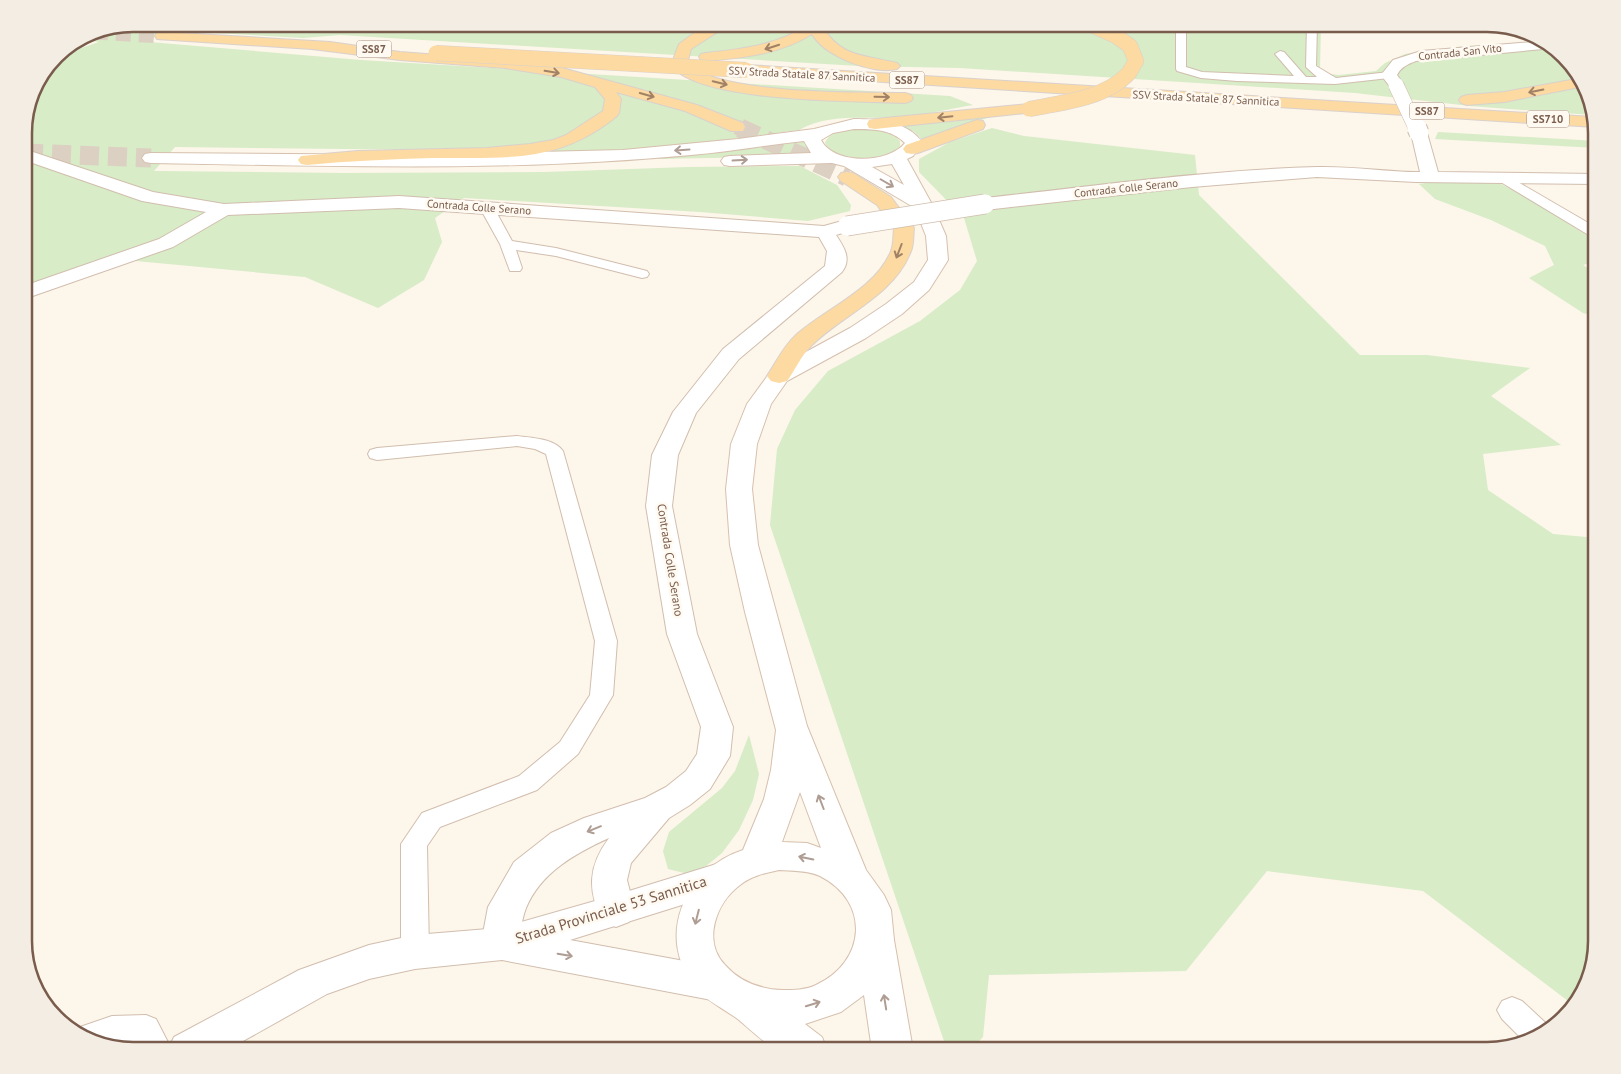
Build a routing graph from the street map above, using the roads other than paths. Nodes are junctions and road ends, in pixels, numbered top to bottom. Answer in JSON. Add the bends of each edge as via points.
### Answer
{"nodes":[{"id":1,"x":819,"y":32,"type":"edge"},
{"id":2,"x":1108,"y":32,"type":"edge"},
{"id":3,"x":1181,"y":32,"type":"edge"},
{"id":4,"x":1312,"y":32,"type":"edge"},
{"id":5,"x":706,"y":33,"type":"edge"},
{"id":6,"x":804,"y":33,"type":"edge"},
{"id":7,"x":162,"y":36,"type":"tunnel mouth"},
{"id":8,"x":312,"y":45,"type":"junction"},
{"id":9,"x":1538,"y":46,"type":"edge"},
{"id":10,"x":436,"y":52,"type":"junction"},
{"id":11,"x":1280,"y":54,"type":"dead end"},
{"id":12,"x":944,"y":72,"type":"junction"},
{"id":13,"x":1392,"y":80,"type":"junction"},
{"id":14,"x":1336,"y":81,"type":"junction"},
{"id":15,"x":600,"y":83,"type":"junction"},
{"id":16,"x":1575,"y":83,"type":"edge"},
{"id":17,"x":1302,"y":87,"type":"junction"},
{"id":18,"x":1069,"y":89,"type":"junction"},
{"id":19,"x":1168,"y":95,"type":"junction"},
{"id":20,"x":916,"y":98,"type":"dead end"},
{"id":21,"x":956,"y":98,"type":"dead end"},
{"id":22,"x":1054,"y":100,"type":"junction"},
{"id":23,"x":1353,"y":106,"type":"junction"},
{"id":24,"x":1029,"y":109,"type":"junction"},
{"id":25,"x":1501,"y":116,"type":"junction"},
{"id":26,"x":1588,"y":122,"type":"edge"},
{"id":27,"x":875,"y":124,"type":"junction"},
{"id":28,"x":1588,"y":125,"type":"edge"},
{"id":29,"x":737,"y":127,"type":"tunnel mouth"},
{"id":30,"x":1588,"y":132,"type":"edge"},
{"id":31,"x":818,"y":134,"type":"junction"},
{"id":32,"x":905,"y":154,"type":"junction"},
{"id":33,"x":33,"y":157,"type":"edge"},
{"id":34,"x":151,"y":158,"type":"tunnel mouth"},
{"id":35,"x":306,"y":160,"type":"junction"},
{"id":36,"x":843,"y":166,"type":"junction"},
{"id":37,"x":1430,"y":177,"type":"junction"},
{"id":38,"x":1504,"y":178,"type":"junction"},
{"id":39,"x":1588,"y":179,"type":"edge"},
{"id":40,"x":924,"y":206,"type":"junction"},
{"id":41,"x":487,"y":208,"type":"junction"},
{"id":42,"x":224,"y":210,"type":"junction"},
{"id":43,"x":836,"y":229,"type":"junction"},
{"id":44,"x":1588,"y":229,"type":"edge"},
{"id":45,"x":507,"y":244,"type":"junction"},
{"id":46,"x":515,"y":268,"type":"dead end"},
{"id":47,"x":642,"y":274,"type":"dead end"},
{"id":48,"x":33,"y":290,"type":"edge"},
{"id":49,"x":780,"y":376,"type":"junction"},
{"id":50,"x":377,"y":454,"type":"dead end"},
{"id":51,"x":791,"y":726,"type":"junction"},
{"id":52,"x":657,"y":808,"type":"junction"},
{"id":53,"x":757,"y":859,"type":"junction"},
{"id":54,"x":723,"y":877,"type":"junction"},
{"id":55,"x":852,"y":880,"type":"junction"},
{"id":56,"x":616,"y":911,"type":"junction"},
{"id":57,"x":875,"y":940,"type":"junction"},
{"id":58,"x":500,"y":944,"type":"junction"},
{"id":59,"x":415,"y":952,"type":"junction"},
{"id":60,"x":732,"y":994,"type":"junction"},
{"id":61,"x":1512,"y":1010,"type":"dead end"},
{"id":62,"x":1533,"y":1030,"type":"edge"},
{"id":63,"x":97,"y":1035,"type":"edge"},
{"id":64,"x":153,"y":1042,"type":"edge"},
{"id":65,"x":204,"y":1042,"type":"edge"},
{"id":66,"x":796,"y":1042,"type":"edge"},
{"id":67,"x":891,"y":1042,"type":"edge"}],
"edges":[{"from":1,"to":12,"type":"main road","via":[[823,40],[838,52],[871,63]]},
{"from":2,"to":24,"type":"main road","bridge":true,"via":[[1130,46],[1136,61],[1128,74],[1095,93]]},
{"from":3,"to":17,"type":"lane","via":[[1181,69],[1201,75]]},
{"from":4,"to":14,"type":"lane","via":[[1310,67]]},
{"from":5,"to":20,"type":"main road","one_way":true,"via":[[684,46],[679,65],[691,76],[742,88],[797,95]]},
{"from":6,"to":10,"type":"main road","one_way":true,"bridge":true,"via":[[769,49],[706,57]]},
{"from":7,"to":8,"type":"main road","name":"SSV Strada Statale 87 Sannitica","number":"SS87"},
{"from":8,"to":10,"type":"main road","name":"SSV Strada Statale 87 Sannitica","number":"SS87"},
{"from":8,"to":15,"type":"main road","one_way":true,"via":[[505,64]]},
{"from":9,"to":13,"type":"street","name":"Contrada San Vito","via":[[1421,54],[1402,60],[1393,67]]},
{"from":10,"to":18,"type":"main road","name":"SSV Strada Statale 87 Sannitica","number":"SS87","bridge":true},
{"from":11,"to":17,"type":"lane"},
{"from":12,"to":17,"type":"main road"},
{"from":12,"to":18,"type":"main road"},
{"from":13,"to":14,"type":"lane"},
{"from":13,"to":37,"type":"street","bridge":true,"via":[[1419,133]]},
{"from":14,"to":17,"type":"lane"},
{"from":15,"to":29,"type":"main road","one_way":true,"via":[[690,108]]},
{"from":15,"to":35,"type":"main road","via":[[613,99],[611,113],[590,130],[559,144],[496,153],[358,154]]},
{"from":16,"to":17,"type":"main road","one_way":true,"via":[[1504,97],[1455,100],[1382,99]]},
{"from":17,"to":19,"type":"main road"},
{"from":18,"to":19,"type":"main road","name":"SSV Strada Statale 87 Sannitica","number":"SS87"},
{"from":19,"to":23,"type":"main road","name":"SSV Strada Statale 87 Sannitica","number":"SS87"},
{"from":21,"to":22,"type":"main road"},
{"from":22,"to":23,"type":"main road","via":[[1262,107]]},
{"from":22,"to":30,"type":"main road"},
{"from":23,"to":25,"type":"main road","name":"SSV Strada Statale 87 Sannitica","number":"SS87"},
{"from":24,"to":27,"type":"main road","one_way":true},
{"from":24,"to":32,"type":"main road","via":[[960,130]]},
{"from":25,"to":26,"type":"main road","number":"SS710"},
{"from":25,"to":28,"type":"main road"},
{"from":27,"to":31,"type":"street","via":[[848,124]]},
{"from":27,"to":32,"type":"street","via":[[902,131],[910,137],[914,143]]},
{"from":31,"to":35,"type":"street","one_way":true,"via":[[691,150],[595,156]]},
{"from":31,"to":36,"type":"street","via":[[812,140],[813,147]]},
{"from":32,"to":36,"type":"street"},
{"from":32,"to":40,"type":"street"},
{"from":33,"to":42,"type":"street","name":"Contrada Colle Serano","via":[[149,197]]},
{"from":34,"to":35,"type":"street"},
{"from":35,"to":36,"type":"street","one_way":true,"via":[[425,167]]},
{"from":36,"to":40,"type":"street","one_way":true,"via":[[886,182]]},
{"from":36,"to":49,"type":"main road","one_way":true,"via":[[884,201],[904,228],[901,250],[890,270],[856,303],[792,353]]},
{"from":37,"to":38,"type":"street","name":"Contrada Colle Serano"},
{"from":37,"to":43,"type":"street","name":"Contrada Colle Serano","bridge":true,"via":[[1320,172],[1217,178],[985,204]]},
{"from":38,"to":39,"type":"street","name":"Contrada Colle Serano"},
{"from":38,"to":44,"type":"lane"},
{"from":40,"to":49,"type":"street","via":[[936,236],[938,260],[922,286],[858,333]]},
{"from":41,"to":42,"type":"street","name":"Contrada Colle Serano","via":[[399,202]]},
{"from":41,"to":43,"type":"street","name":"Contrada Colle Serano"},
{"from":41,"to":45,"type":"lane"},
{"from":42,"to":48,"type":"street","name":"Contrada Colle Serano","via":[[166,242]]},
{"from":43,"to":52,"type":"street","name":"Contrada Colle Serano","via":[[835,268],[730,354],[685,412],[665,455],[659,506],[682,634],[717,727],[712,756],[698,780]]},
{"from":45,"to":46,"type":"lane"},
{"from":45,"to":47,"type":"lane","via":[[556,252]]},
{"from":49,"to":51,"type":"street","via":[[759,404],[744,444],[739,489],[744,545]]},
{"from":50,"to":59,"type":"lane","via":[[517,441],[539,444],[554,452],[606,641],[600,695],[570,748],[528,783],[431,820],[414,844]]},
{"from":51,"to":53,"type":"street","via":[[788,770]]},
{"from":55,"to":51,"type":"street","one_way":true},
{"from":52,"to":56,"type":"street","name":"Contrada Colle Serano","via":[[613,861],[609,879]]},
{"from":52,"to":58,"type":"street","name":"Contrada Colle Serano","one_way":true,"via":[[596,828],[564,843],[527,872],[507,907]]},
{"from":53,"to":54,"type":"street","name":"Strada Provinciale 53 Sannitica","via":[[738,866]]},
{"from":55,"to":53,"type":"street","name":"Strada Provinciale 53 Sannitica","one_way":true,"via":[[840,870],[808,858],[791,855]]},
{"from":54,"to":56,"type":"street","name":"Strada Provinciale 53 Sannitica"},
{"from":54,"to":60,"type":"street","name":"Strada Provinciale 53 Sannitica","one_way":true,"via":[[699,909],[694,928],[696,948],[704,967]]},
{"from":55,"to":57,"type":"street","name":"Strada Provinciale 53 Sannitica","via":[[871,907]]},
{"from":56,"to":58,"type":"street","name":"Strada Provinciale 53 Sannitica"},
{"from":60,"to":57,"type":"street","name":"Strada Provinciale 53 Sannitica","one_way":true,"via":[[769,1008],[790,1009],[831,998],[861,973]]},
{"from":67,"to":57,"type":"street","name":"Strada Provinciale 53 Sannitica","one_way":true},
{"from":58,"to":59,"type":"street","name":"Strada Provinciale 53 Sannitica"},
{"from":58,"to":60,"type":"street","name":"Strada Provinciale 53 Sannitica","one_way":true},
{"from":59,"to":65,"type":"street","name":"Strada Provinciale 53 Sannitica","via":[[369,962],[313,982]]},
{"from":60,"to":66,"type":"street","name":"Strada Provinciale 53 Sannitica"},
{"from":61,"to":62,"type":"lane"},
{"from":63,"to":64,"type":"lane","via":[[112,1029],[146,1028]]}]}
